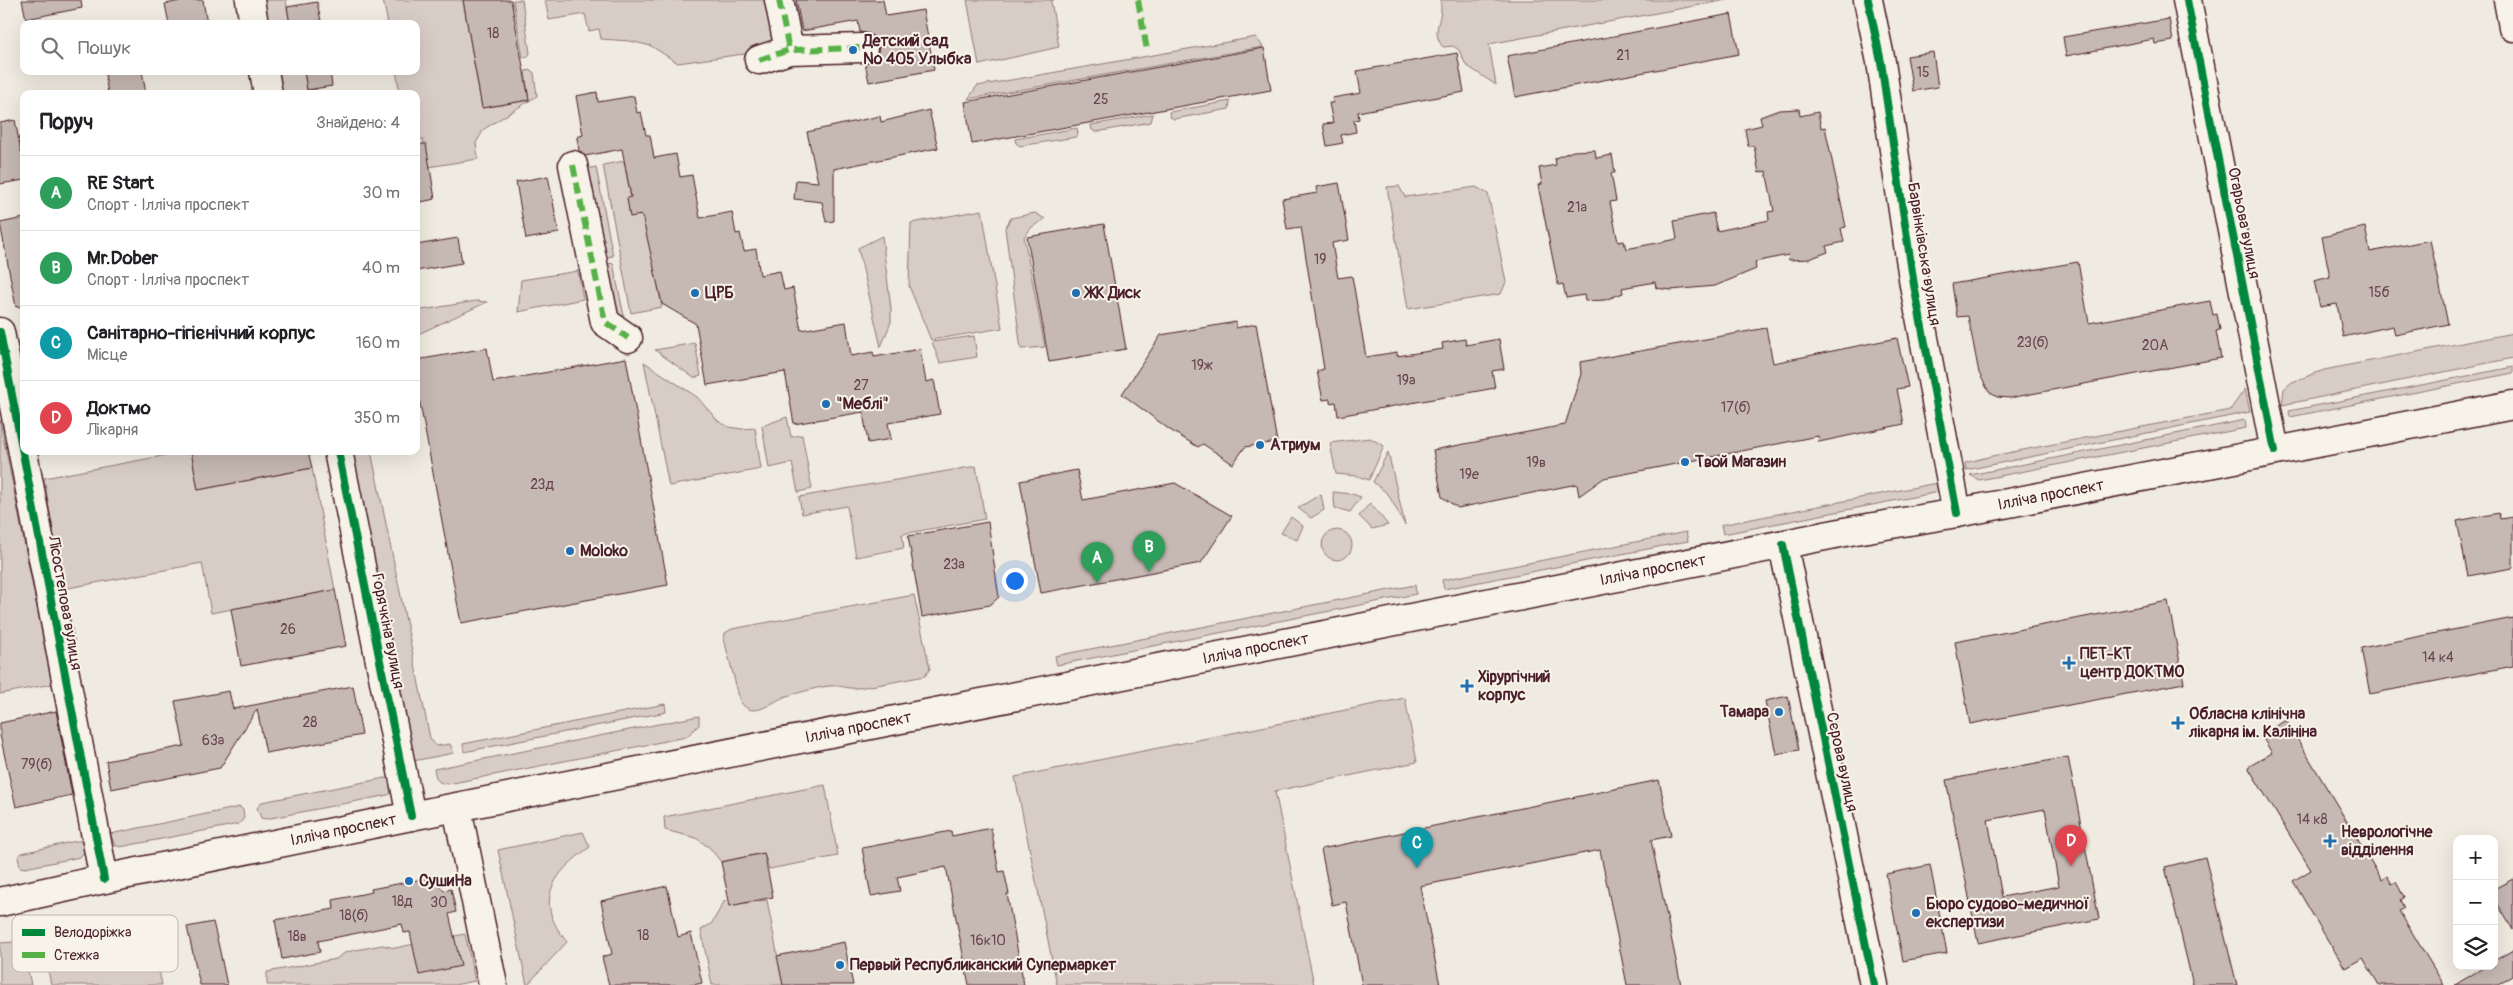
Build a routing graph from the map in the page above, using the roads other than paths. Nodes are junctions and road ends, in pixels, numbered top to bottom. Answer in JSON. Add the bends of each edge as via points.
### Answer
{"nodes":[{"id":1,"x":250,"y":0,"type":"edge"},
{"id":2,"x":779,"y":0,"type":"edge"},
{"id":3,"x":1868,"y":0,"type":"edge"},
{"id":4,"x":2187,"y":0,"type":"edge"},
{"id":5,"x":2508,"y":0,"type":"edge"},
{"id":6,"x":253,"y":20,"type":"edge"},
{"id":7,"x":2513,"y":27,"type":"edge"},
{"id":8,"x":863,"y":48,"type":"dead end"},
{"id":9,"x":789,"y":50,"type":"junction"},
{"id":10,"x":759,"y":60,"type":"dead end"},
{"id":11,"x":265,"y":75,"type":"edge"},
{"id":12,"x":267,"y":90,"type":"edge"},
{"id":13,"x":573,"y":165,"type":"dead end"},
{"id":14,"x":0,"y":332,"type":"edge"},
{"id":15,"x":628,"y":338,"type":"dead end"},
{"id":16,"x":2513,"y":405,"type":"edge"},
{"id":17,"x":20,"y":437,"type":"edge"},
{"id":18,"x":2275,"y":451,"type":"junction"},
{"id":19,"x":23,"y":455,"type":"edge"},
{"id":20,"x":339,"y":455,"type":"edge"},
{"id":21,"x":1957,"y":513,"type":"junction"},
{"id":22,"x":1783,"y":545,"type":"junction"},
{"id":23,"x":457,"y":808,"type":"junction"},
{"id":24,"x":411,"y":816,"type":"junction"},
{"id":25,"x":104,"y":879,"type":"junction"},
{"id":26,"x":0,"y":902,"type":"edge"},
{"id":27,"x":493,"y":985,"type":"edge"},
{"id":28,"x":1874,"y":985,"type":"edge"}],
"edges":[{"from":1,"to":6,"type":"street"},
{"from":2,"to":9,"type":"street"},
{"from":3,"to":21,"type":"street","name":"Барвінківська вулиця","via":[[1881,62],[1914,285]]},
{"from":4,"to":18,"type":"street","name":"Огарьова вулиця"},
{"from":5,"to":7,"type":"street"},
{"from":8,"to":9,"type":"street"},
{"from":9,"to":10,"type":"street"},
{"from":11,"to":12,"type":"street"},
{"from":13,"to":15,"type":"street","via":[[604,322]]},
{"from":14,"to":17,"type":"street","name":"Лісостепова вулиця"},
{"from":16,"to":18,"type":"street","name":"Ілліча проспект"},
{"from":18,"to":21,"type":"street","name":"Ілліча проспект"},
{"from":19,"to":25,"type":"street","name":"Лісостепова вулиця"},
{"from":20,"to":24,"type":"street","name":"Горячкіна вулиця"},
{"from":21,"to":22,"type":"street","name":"Ілліча проспект"},
{"from":22,"to":23,"type":"street","name":"Ілліча проспект"},
{"from":22,"to":28,"type":"street","name":"Сєрова вулиця"},
{"from":23,"to":24,"type":"street","name":"Ілліча проспект"},
{"from":23,"to":27,"type":"street"},
{"from":24,"to":25,"type":"street","name":"Ілліча проспект"},
{"from":25,"to":26,"type":"street","name":"Ілліча проспект"}]}
